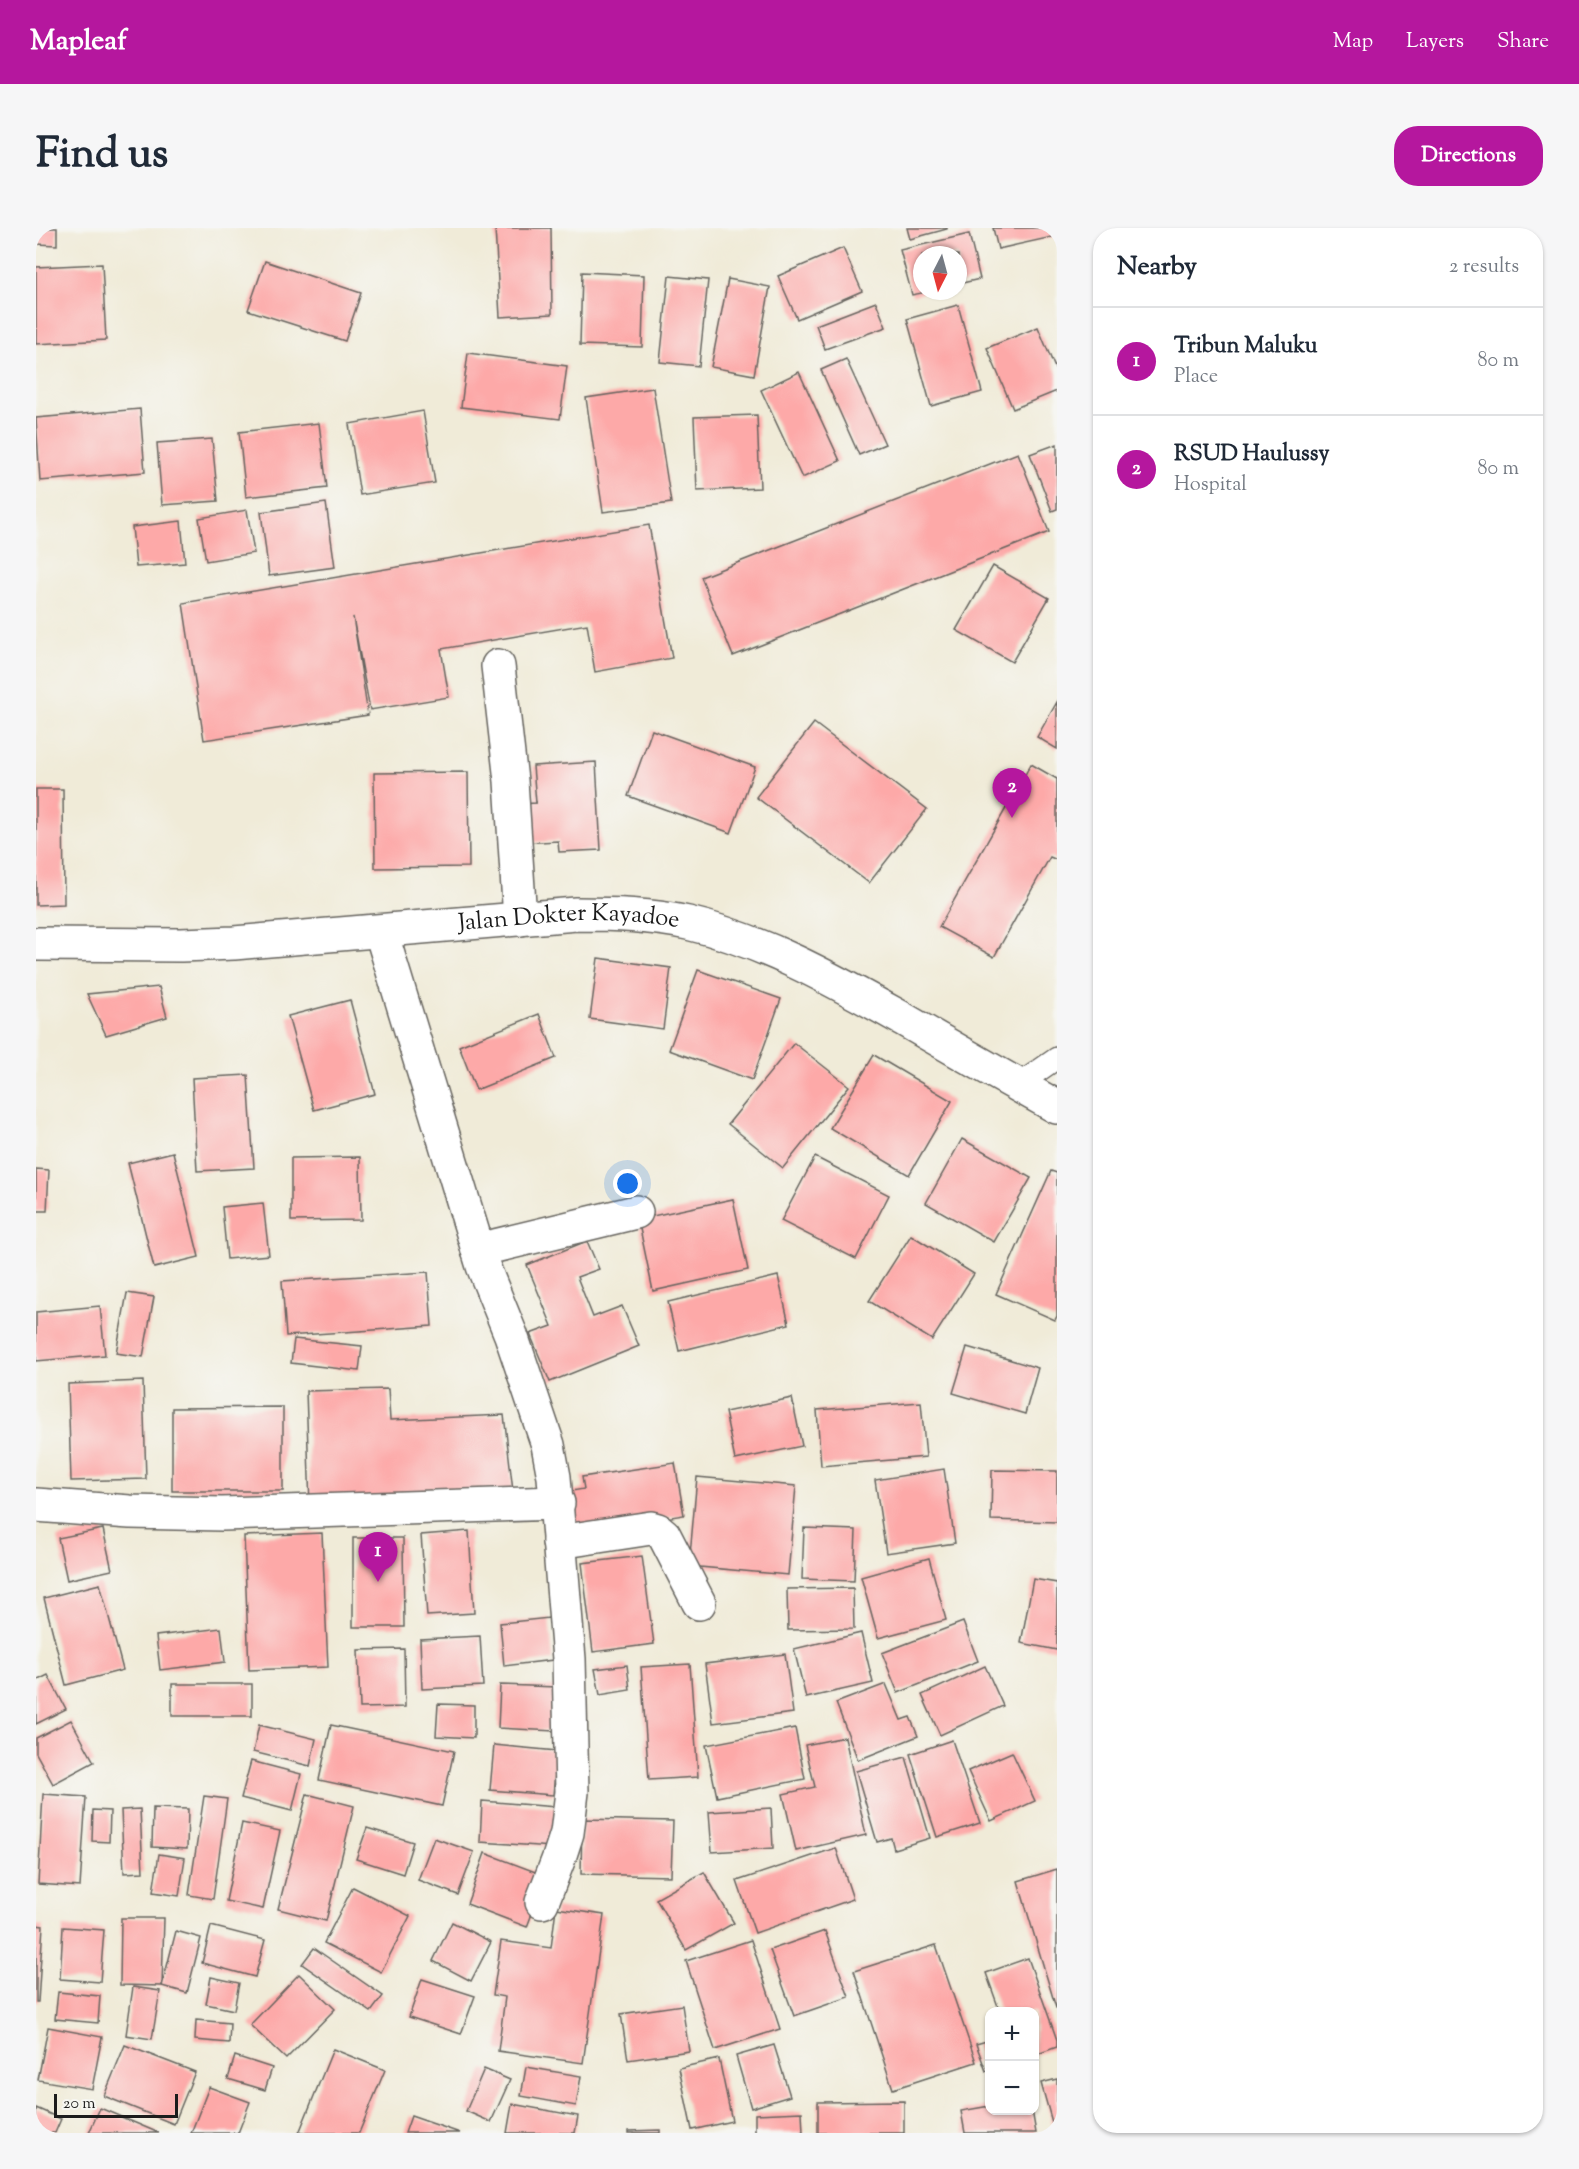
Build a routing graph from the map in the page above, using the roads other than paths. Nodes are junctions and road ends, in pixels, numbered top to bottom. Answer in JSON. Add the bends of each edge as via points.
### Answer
{"nodes":[{"id":1,"x":498,"y":666,"type":"dead end"},
{"id":2,"x":520,"y":919,"type":"junction"},
{"id":3,"x":381,"y":932,"type":"junction"},
{"id":4,"x":36,"y":944,"type":"edge"},
{"id":5,"x":1057,"y":1058,"type":"edge"},
{"id":6,"x":1018,"y":1085,"type":"junction"},
{"id":7,"x":1057,"y":1107,"type":"edge"},
{"id":8,"x":636,"y":1212,"type":"dead end"},
{"id":9,"x":478,"y":1250,"type":"junction"},
{"id":10,"x":558,"y":1503,"type":"junction"},
{"id":11,"x":36,"y":1505,"type":"edge"},
{"id":12,"x":559,"y":1542,"type":"junction"},
{"id":13,"x":699,"y":1603,"type":"dead end"},
{"id":14,"x":542,"y":1902,"type":"dead end"}],
"edges":[{"from":1,"to":2,"type":"street"},
{"from":2,"to":3,"type":"street","name":"Jalan Dokter Kayadoe"},
{"from":2,"to":6,"type":"street","name":"Jalan Dokter Kayadoe","via":[[628,914],[689,924],[745,941],[858,993]]},
{"from":3,"to":4,"type":"street","name":"Jalan Dokter Kayadoe","via":[[191,945]]},
{"from":3,"to":9,"type":"street"},
{"from":5,"to":6,"type":"lane"},
{"from":6,"to":7,"type":"street","name":"Jalan Dokter Kayadoe"},
{"from":8,"to":9,"type":"street"},
{"from":9,"to":10,"type":"street","via":[[549,1445]]},
{"from":10,"to":11,"type":"street","via":[[222,1514]]},
{"from":10,"to":12,"type":"street"},
{"from":12,"to":13,"type":"street","via":[[658,1530],[664,1534]]},
{"from":12,"to":14,"type":"street","via":[[569,1659],[572,1792],[567,1833]]}]}
